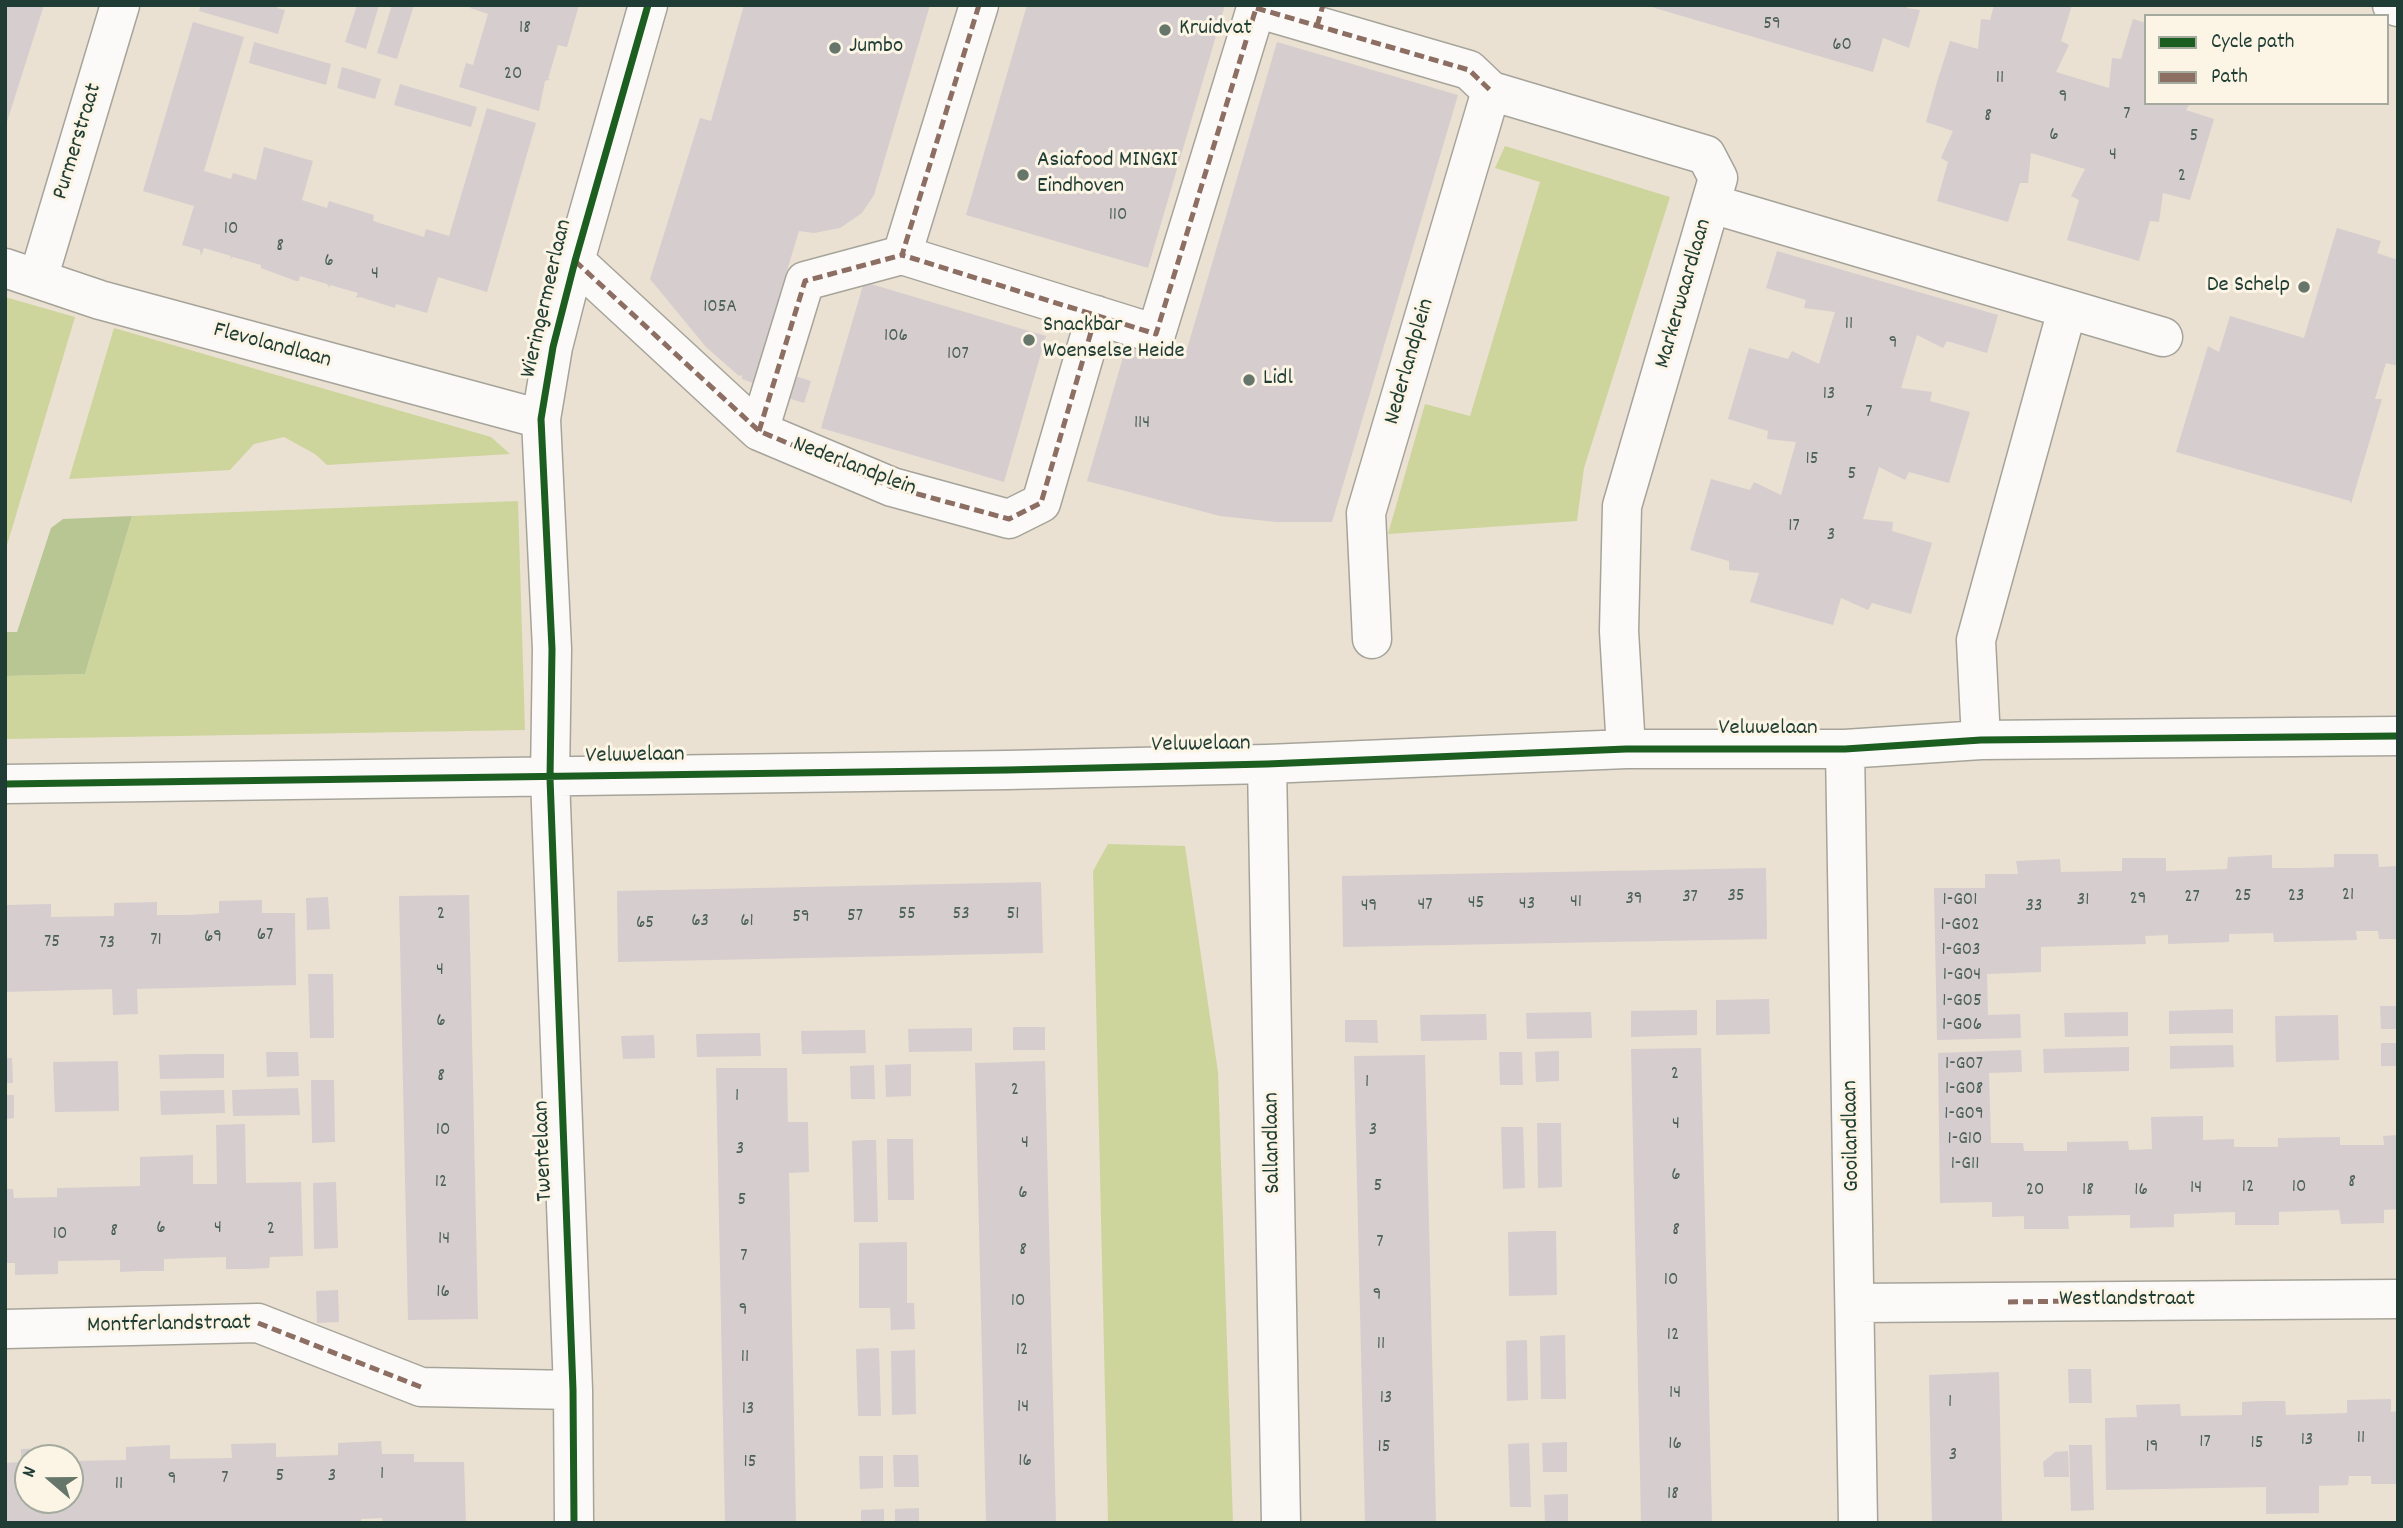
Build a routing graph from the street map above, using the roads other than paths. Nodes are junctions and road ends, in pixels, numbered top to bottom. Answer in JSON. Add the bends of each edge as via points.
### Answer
{"nodes":[{"id":1,"x":120,"y":5,"type":"edge"},
{"id":2,"x":648,"y":5,"type":"edge"},
{"id":3,"x":979,"y":5,"type":"edge"},
{"id":4,"x":2392,"y":5,"type":"edge"},
{"id":5,"x":1256,"y":7,"type":"edge"},
{"id":6,"x":2398,"y":7,"type":"edge"},
{"id":7,"x":1320,"y":16,"type":"edge"},
{"id":8,"x":1491,"y":91,"type":"junction"},
{"id":9,"x":1712,"y":204,"type":"junction"},
{"id":10,"x":902,"y":255,"type":"junction"},
{"id":11,"x":575,"y":261,"type":"junction"},
{"id":12,"x":22,"y":273,"type":"edge"},
{"id":13,"x":2067,"y":310,"type":"junction"},
{"id":14,"x":1096,"y":315,"type":"junction"},
{"id":15,"x":2163,"y":337,"type":"dead end"},
{"id":16,"x":541,"y":419,"type":"junction"},
{"id":17,"x":759,"y":431,"type":"junction"},
{"id":18,"x":1372,"y":639,"type":"dead end"},
{"id":19,"x":2398,"y":736,"type":"edge"},
{"id":20,"x":1981,"y":740,"type":"junction"},
{"id":21,"x":1845,"y":749,"type":"junction"},
{"id":22,"x":1626,"y":750,"type":"junction"},
{"id":23,"x":1267,"y":764,"type":"junction"},
{"id":24,"x":550,"y":778,"type":"junction"},
{"id":25,"x":5,"y":784,"type":"edge"},
{"id":26,"x":2398,"y":1299,"type":"edge"},
{"id":27,"x":1856,"y":1303,"type":"junction"},
{"id":28,"x":5,"y":1329,"type":"edge"},
{"id":29,"x":573,"y":1390,"type":"junction"},
{"id":30,"x":574,"y":1523,"type":"edge"},
{"id":31,"x":1281,"y":1523,"type":"edge"},
{"id":32,"x":1858,"y":1523,"type":"edge"}],
"edges":[{"from":1,"to":12,"type":"street","name":"Purmerstraat"},
{"from":2,"to":11,"type":"street","name":"Wieringermeerlaan"},
{"from":3,"to":10,"type":"street"},
{"from":4,"to":6,"type":"street"},
{"from":5,"to":7,"type":"street"},
{"from":5,"to":14,"type":"street","via":[[1156,334]]},
{"from":7,"to":8,"type":"street","via":[[1469,70]]},
{"from":8,"to":9,"type":"street","via":[[1706,155],[1718,177]]},
{"from":8,"to":18,"type":"street","name":"Nederlandplein","via":[[1367,513]]},
{"from":9,"to":13,"type":"street","name":"Markerwaardlaan"},
{"from":9,"to":22,"type":"street","name":"Markerwaardlaan","via":[[1622,506],[1619,631]]},
{"from":10,"to":14,"type":"street"},
{"from":10,"to":17,"type":"street","via":[[805,281]]},
{"from":11,"to":16,"type":"street","name":"Wieringermeerlaan"},
{"from":11,"to":17,"type":"street","name":"Nederlandplein"},
{"from":12,"to":16,"type":"street","name":"Flevolandlaan","via":[[100,300]]},
{"from":13,"to":15,"type":"street","name":"Markerwaardlaan"},
{"from":13,"to":20,"type":"street","via":[[1976,640]]},
{"from":14,"to":17,"type":"street","name":"Nederlandplein","via":[[1041,503],[1009,519],[892,486]]},
{"from":16,"to":24,"type":"street","name":"Wieringermeerlaan","via":[[552,649]]},
{"from":19,"to":20,"type":"street","name":"Veluwelaan"},
{"from":20,"to":21,"type":"street","name":"Veluwelaan"},
{"from":21,"to":22,"type":"street","name":"Veluwelaan"},
{"from":21,"to":27,"type":"street","name":"Gooilandlaan"},
{"from":22,"to":23,"type":"street","name":"Veluwelaan"},
{"from":23,"to":24,"type":"street","name":"Veluwelaan"},
{"from":23,"to":31,"type":"street","name":"Sallandlaan"},
{"from":24,"to":25,"type":"street","name":"Veluwelaan"},
{"from":24,"to":29,"type":"street","name":"Twentelaan"},
{"from":26,"to":27,"type":"street","name":"Westlandstraat"},
{"from":27,"to":32,"type":"street","name":"Gooilandlaan"},
{"from":28,"to":29,"type":"street","name":"Montferlandstraat","via":[[258,1323],[421,1387]]},
{"from":29,"to":30,"type":"street","name":"Twentelaan"}]}
